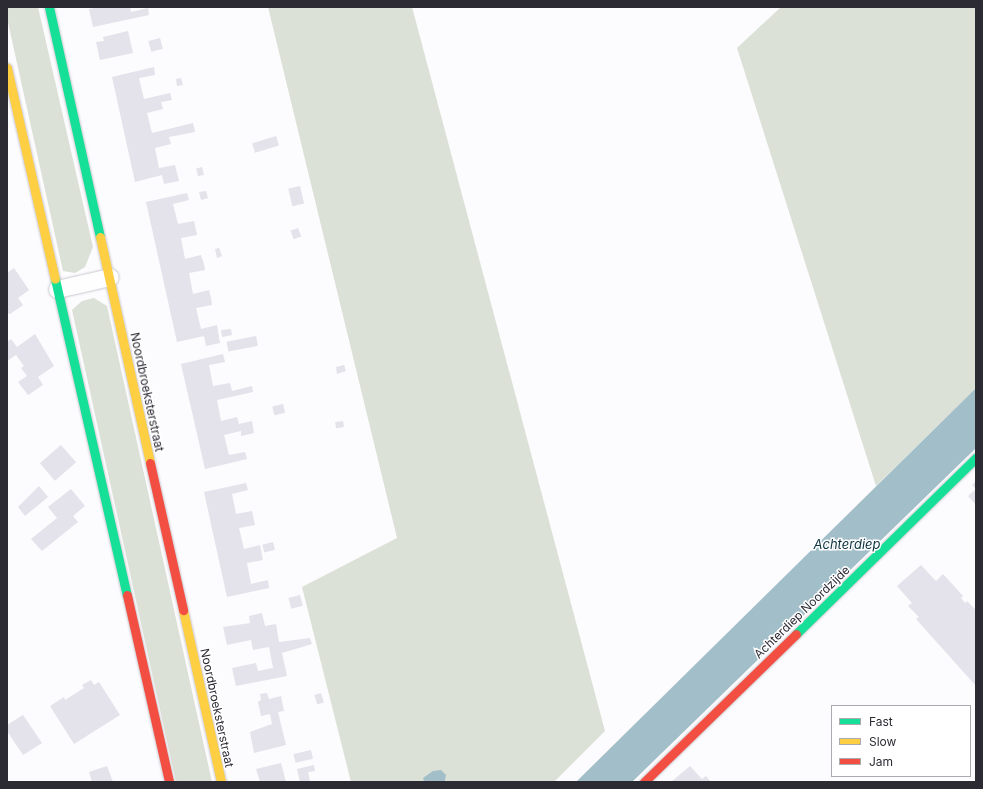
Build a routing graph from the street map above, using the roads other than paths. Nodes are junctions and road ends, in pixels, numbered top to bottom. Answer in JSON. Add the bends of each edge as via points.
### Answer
{"nodes":[{"id":1,"x":49,"y":7,"type":"edge"},
{"id":2,"x":7,"y":68,"type":"edge"},
{"id":3,"x":110,"y":277,"type":"junction"},
{"id":4,"x":57,"y":289,"type":"junction"},
{"id":5,"x":976,"y":458,"type":"edge"},
{"id":6,"x":169,"y":782,"type":"edge"},
{"id":7,"x":221,"y":782,"type":"edge"},
{"id":8,"x":644,"y":782,"type":"edge"}],
"edges":[{"from":1,"to":3,"type":"street","name":"Noordbroeksterstraat"},
{"from":2,"to":4,"type":"street"},
{"from":3,"to":4,"type":"street"},
{"from":3,"to":7,"type":"street","name":"Noordbroeksterstraat"},
{"from":4,"to":6,"type":"street"},
{"from":5,"to":8,"type":"street","name":"Achterdiep Noordzijde"}]}
